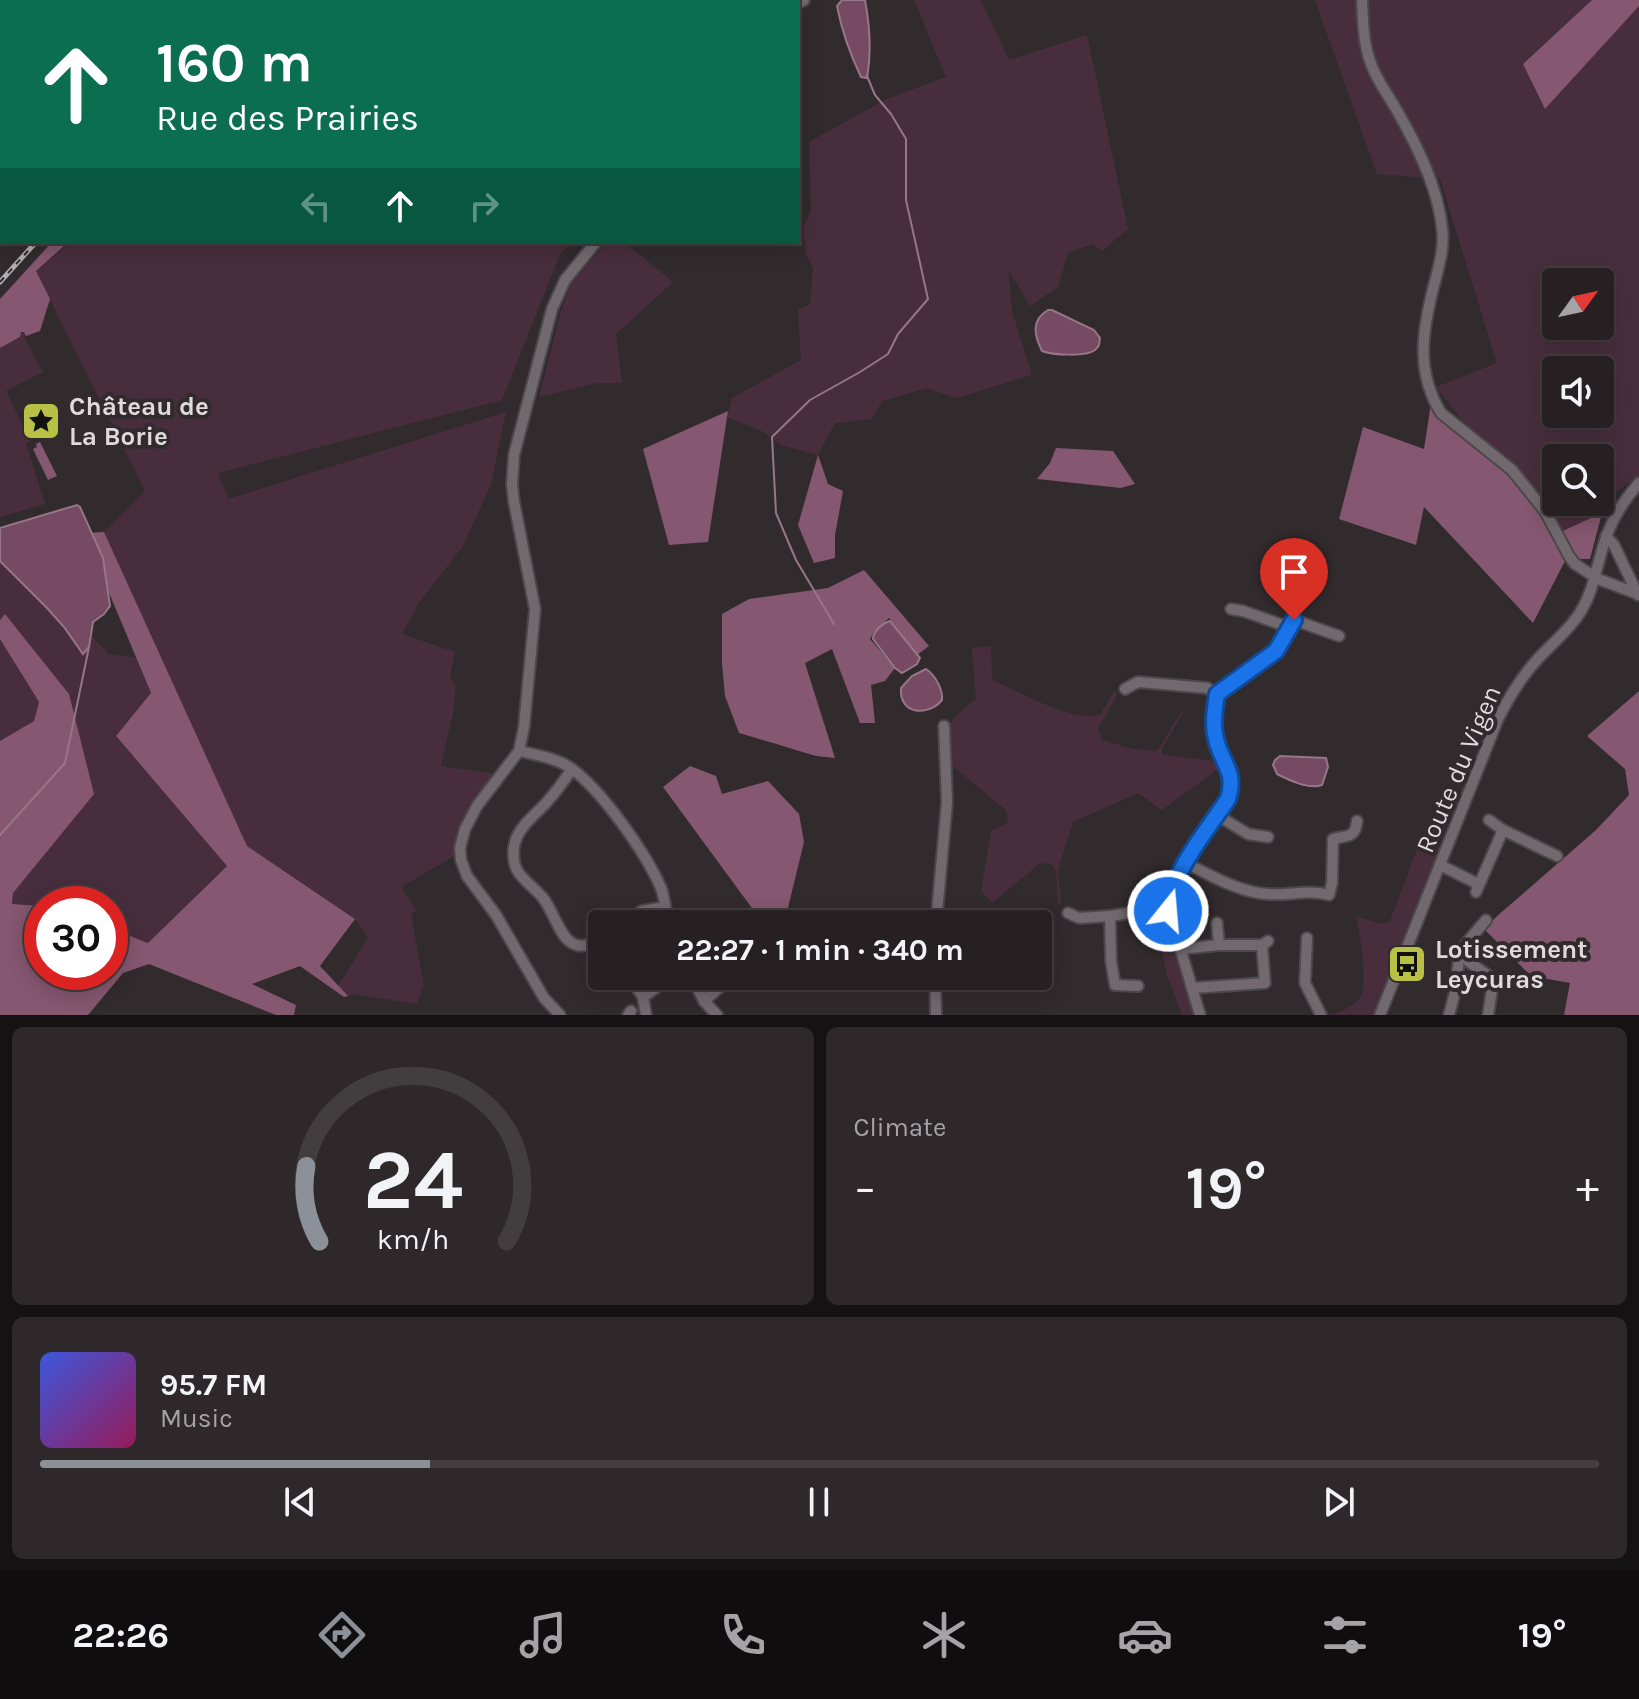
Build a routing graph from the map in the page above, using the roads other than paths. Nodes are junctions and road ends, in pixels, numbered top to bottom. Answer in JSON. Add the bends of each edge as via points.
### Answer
{"nodes":[{"id":1,"x":1362,"y":0,"type":"edge"},
{"id":2,"x":594,"y":244,"type":"edge"},
{"id":3,"x":1639,"y":483,"type":"edge"},
{"id":4,"x":1606,"y":536,"type":"junction"},
{"id":5,"x":1595,"y":578,"type":"junction"},
{"id":6,"x":1638,"y":595,"type":"edge"},
{"id":7,"x":1231,"y":609,"type":"dead end"},
{"id":8,"x":1291,"y":628,"type":"junction"},
{"id":9,"x":1339,"y":636,"type":"dead end"},
{"id":10,"x":1125,"y":689,"type":"dead end"},
{"id":11,"x":1217,"y":694,"type":"junction"},
{"id":12,"x":944,"y":726,"type":"dead end"},
{"id":13,"x":519,"y":751,"type":"junction"},
{"id":14,"x":572,"y":769,"type":"junction"},
{"id":15,"x":1217,"y":815,"type":"junction"},
{"id":16,"x":1489,"y":820,"type":"dead end"},
{"id":17,"x":1357,"y":821,"type":"dead end"},
{"id":18,"x":1503,"y":830,"type":"junction"},
{"id":19,"x":1268,"y":837,"type":"dead end"},
{"id":20,"x":1557,"y":856,"type":"dead end"},
{"id":21,"x":1185,"y":863,"type":"junction"},
{"id":22,"x":1440,"y":865,"type":"junction"},
{"id":23,"x":665,"y":907,"type":"junction"},
{"id":24,"x":1168,"y":907,"type":"junction"},
{"id":25,"x":648,"y":910,"type":"edge"},
{"id":26,"x":666,"y":910,"type":"edge"},
{"id":27,"x":937,"y":910,"type":"edge"},
{"id":28,"x":1068,"y":913,"type":"dead end"},
{"id":29,"x":1110,"y":916,"type":"junction"},
{"id":30,"x":1486,"y":920,"type":"dead end"},
{"id":31,"x":1217,"y":923,"type":"dead end"},
{"id":32,"x":1307,"y":938,"type":"dead end"},
{"id":33,"x":588,"y":944,"type":"edge"},
{"id":34,"x":1219,"y":945,"type":"junction"},
{"id":35,"x":1180,"y":949,"type":"junction"},
{"id":36,"x":1459,"y":955,"type":"junction"},
{"id":37,"x":1138,"y":986,"type":"dead end"},
{"id":38,"x":1192,"y":988,"type":"junction"},
{"id":39,"x":638,"y":990,"type":"edge"},
{"id":40,"x":653,"y":990,"type":"edge"},
{"id":41,"x":698,"y":990,"type":"edge"},
{"id":42,"x":717,"y":990,"type":"edge"},
{"id":43,"x":935,"y":990,"type":"edge"},
{"id":44,"x":643,"y":997,"type":"junction"},
{"id":45,"x":704,"y":1001,"type":"junction"},
{"id":46,"x":560,"y":1015,"type":"edge"},
{"id":47,"x":646,"y":1015,"type":"edge"},
{"id":48,"x":717,"y":1015,"type":"edge"},
{"id":49,"x":936,"y":1015,"type":"edge"},
{"id":50,"x":1200,"y":1015,"type":"edge"},
{"id":51,"x":1321,"y":1015,"type":"edge"},
{"id":52,"x":1380,"y":1015,"type":"edge"},
{"id":53,"x":1449,"y":1015,"type":"edge"},
{"id":54,"x":1488,"y":1015,"type":"edge"}],
"edges":[{"from":1,"to":5,"type":"street","via":[[1370,62],[1414,140],[1441,218],[1443,242],[1424,345],[1428,387],[1441,413],[1512,470],[1545,511],[1575,564]]},
{"from":2,"to":13,"type":"street","via":[[565,280],[552,309],[514,455],[514,502],[535,609]]},
{"from":3,"to":4,"type":"street","name":"Route du Vigen","via":[[1623,500]]},
{"from":4,"to":5,"type":"street","name":"Route du Vigen"},
{"from":4,"to":6,"type":"street"},
{"from":5,"to":6,"type":"street"},
{"from":5,"to":22,"type":"street","name":"Route du Vigen","via":[[1578,616],[1507,701]]},
{"from":7,"to":8,"type":"street"},
{"from":8,"to":9,"type":"street","via":[[1294,620]]},
{"from":8,"to":11,"type":"street","via":[[1276,651]]},
{"from":10,"to":11,"type":"street","via":[[1138,682],[1207,688]]},
{"from":11,"to":15,"type":"street","via":[[1215,737],[1228,765],[1231,790]]},
{"from":12,"to":27,"type":"street","via":[[947,802]]},
{"from":13,"to":14,"type":"street"},
{"from":13,"to":46,"type":"street","via":[[477,806],[465,829],[461,860],[544,998]]},
{"from":14,"to":23,"type":"street","via":[[604,800],[638,848]]},
{"from":14,"to":33,"type":"street","via":[[519,832],[514,862],[543,899],[559,931]]},
{"from":15,"to":19,"type":"street","via":[[1248,834]]},
{"from":15,"to":21,"type":"street"},
{"from":16,"to":18,"type":"street"},
{"from":17,"to":21,"type":"street","via":[[1352,835],[1333,839],[1329,895],[1249,892]]},
{"from":18,"to":20,"type":"street"},
{"from":18,"to":22,"type":"street","via":[[1477,888]]},
{"from":21,"to":24,"type":"street"},
{"from":22,"to":52,"type":"street","name":"Route du Vigen"},
{"from":23,"to":25,"type":"street"},
{"from":23,"to":26,"type":"street"},
{"from":24,"to":29,"type":"street"},
{"from":24,"to":35,"type":"street"},
{"from":28,"to":29,"type":"street","via":[[1079,918]]},
{"from":29,"to":37,"type":"street","via":[[1115,985]]},
{"from":30,"to":36,"type":"street"},
{"from":31,"to":34,"type":"street"},
{"from":32,"to":51,"type":"street","via":[[1305,983]]},
{"from":34,"to":35,"type":"street"},
{"from":34,"to":38,"type":"street","via":[[1265,943],[1265,983]]},
{"from":35,"to":38,"type":"street"},
{"from":36,"to":53,"type":"street"},
{"from":36,"to":54,"type":"street","via":[[1493,983]]},
{"from":38,"to":50,"type":"street"},
{"from":39,"to":44,"type":"street"},
{"from":40,"to":44,"type":"street"},
{"from":41,"to":45,"type":"street"},
{"from":42,"to":45,"type":"street"},
{"from":43,"to":49,"type":"street"},
{"from":44,"to":47,"type":"street"},
{"from":45,"to":48,"type":"street"}]}
